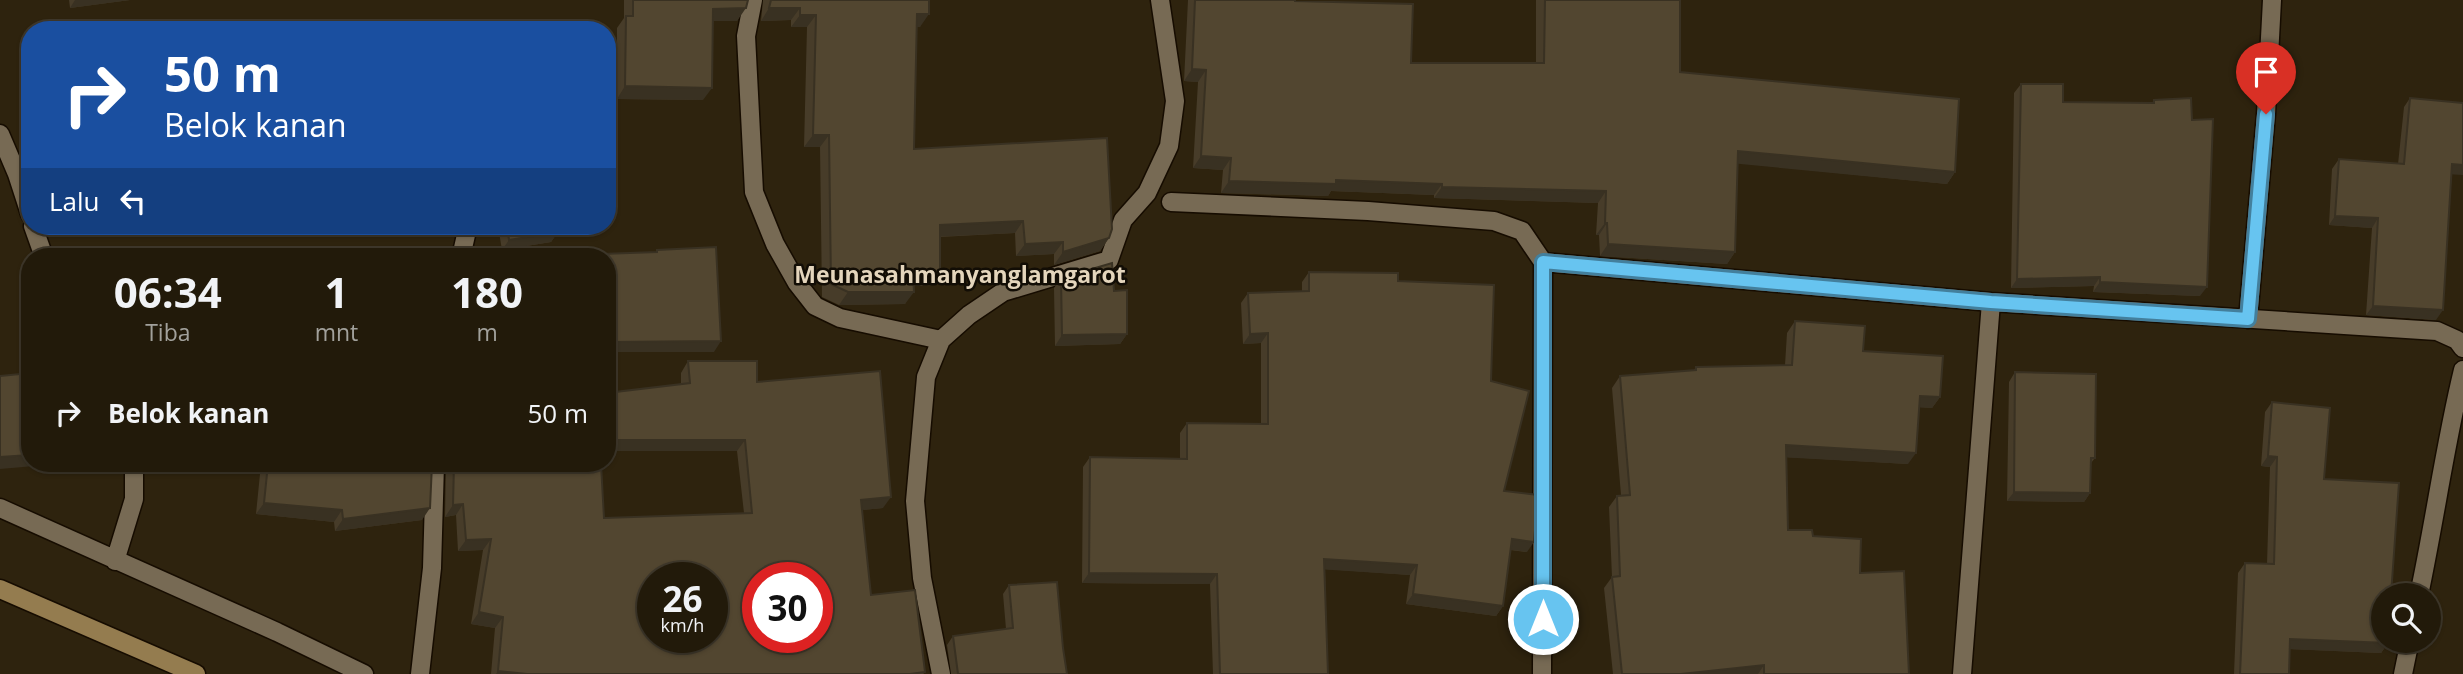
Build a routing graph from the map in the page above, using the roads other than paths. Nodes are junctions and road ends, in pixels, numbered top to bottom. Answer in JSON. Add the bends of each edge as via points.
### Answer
{"nodes":[{"id":1,"x":753,"y":0,"type":"edge"},
{"id":2,"x":1160,"y":0,"type":"edge"},
{"id":3,"x":2272,"y":0,"type":"edge"},
{"id":4,"x":0,"y":134,"type":"edge"},
{"id":5,"x":21,"y":186,"type":"edge"},
{"id":6,"x":1171,"y":202,"type":"dead end"},
{"id":7,"x":1543,"y":262,"type":"junction"},
{"id":8,"x":1991,"y":302,"type":"junction"},
{"id":9,"x":2248,"y":319,"type":"junction"},
{"id":10,"x":941,"y":340,"type":"junction"},
{"id":11,"x":2463,"y":348,"type":"edge"},
{"id":12,"x":2463,"y":370,"type":"edge"},
{"id":13,"x":134,"y":472,"type":"edge"},
{"id":14,"x":435,"y":472,"type":"edge"},
{"id":15,"x":0,"y":508,"type":"edge"},
{"id":16,"x":115,"y":561,"type":"junction"},
{"id":17,"x":2422,"y":583,"type":"edge"},
{"id":18,"x":0,"y":589,"type":"edge"},
{"id":19,"x":2407,"y":653,"type":"edge"},
{"id":20,"x":196,"y":674,"type":"edge"},
{"id":21,"x":364,"y":674,"type":"edge"},
{"id":22,"x":420,"y":674,"type":"edge"},
{"id":23,"x":941,"y":674,"type":"edge"},
{"id":24,"x":1542,"y":674,"type":"edge"},
{"id":25,"x":1962,"y":674,"type":"edge"},
{"id":26,"x":2403,"y":674,"type":"edge"}],
"edges":[{"from":1,"to":10,"type":"street","via":[[746,36],[754,192],[775,244],[815,306],[840,318]]},
{"from":2,"to":10,"type":"street","via":[[1175,101],[1169,146],[1146,194],[1123,219],[1109,260],[1003,292]]},
{"from":3,"to":9,"type":"street"},
{"from":4,"to":5,"type":"street"},
{"from":6,"to":7,"type":"street","via":[[1494,221],[1522,231]]},
{"from":7,"to":8,"type":"street"},
{"from":7,"to":24,"type":"street"},
{"from":8,"to":9,"type":"street"},
{"from":8,"to":25,"type":"street"},
{"from":9,"to":11,"type":"street","via":[[2437,331]]},
{"from":10,"to":23,"type":"street","via":[[926,377],[915,500],[922,578]]},
{"from":12,"to":17,"type":"street","via":[[2446,439]]},
{"from":13,"to":16,"type":"street","via":[[134,499]]},
{"from":14,"to":22,"type":"street","via":[[432,568]]},
{"from":15,"to":16,"type":"street"},
{"from":16,"to":21,"type":"street"},
{"from":18,"to":20,"type":"street"},
{"from":19,"to":26,"type":"street"}]}
